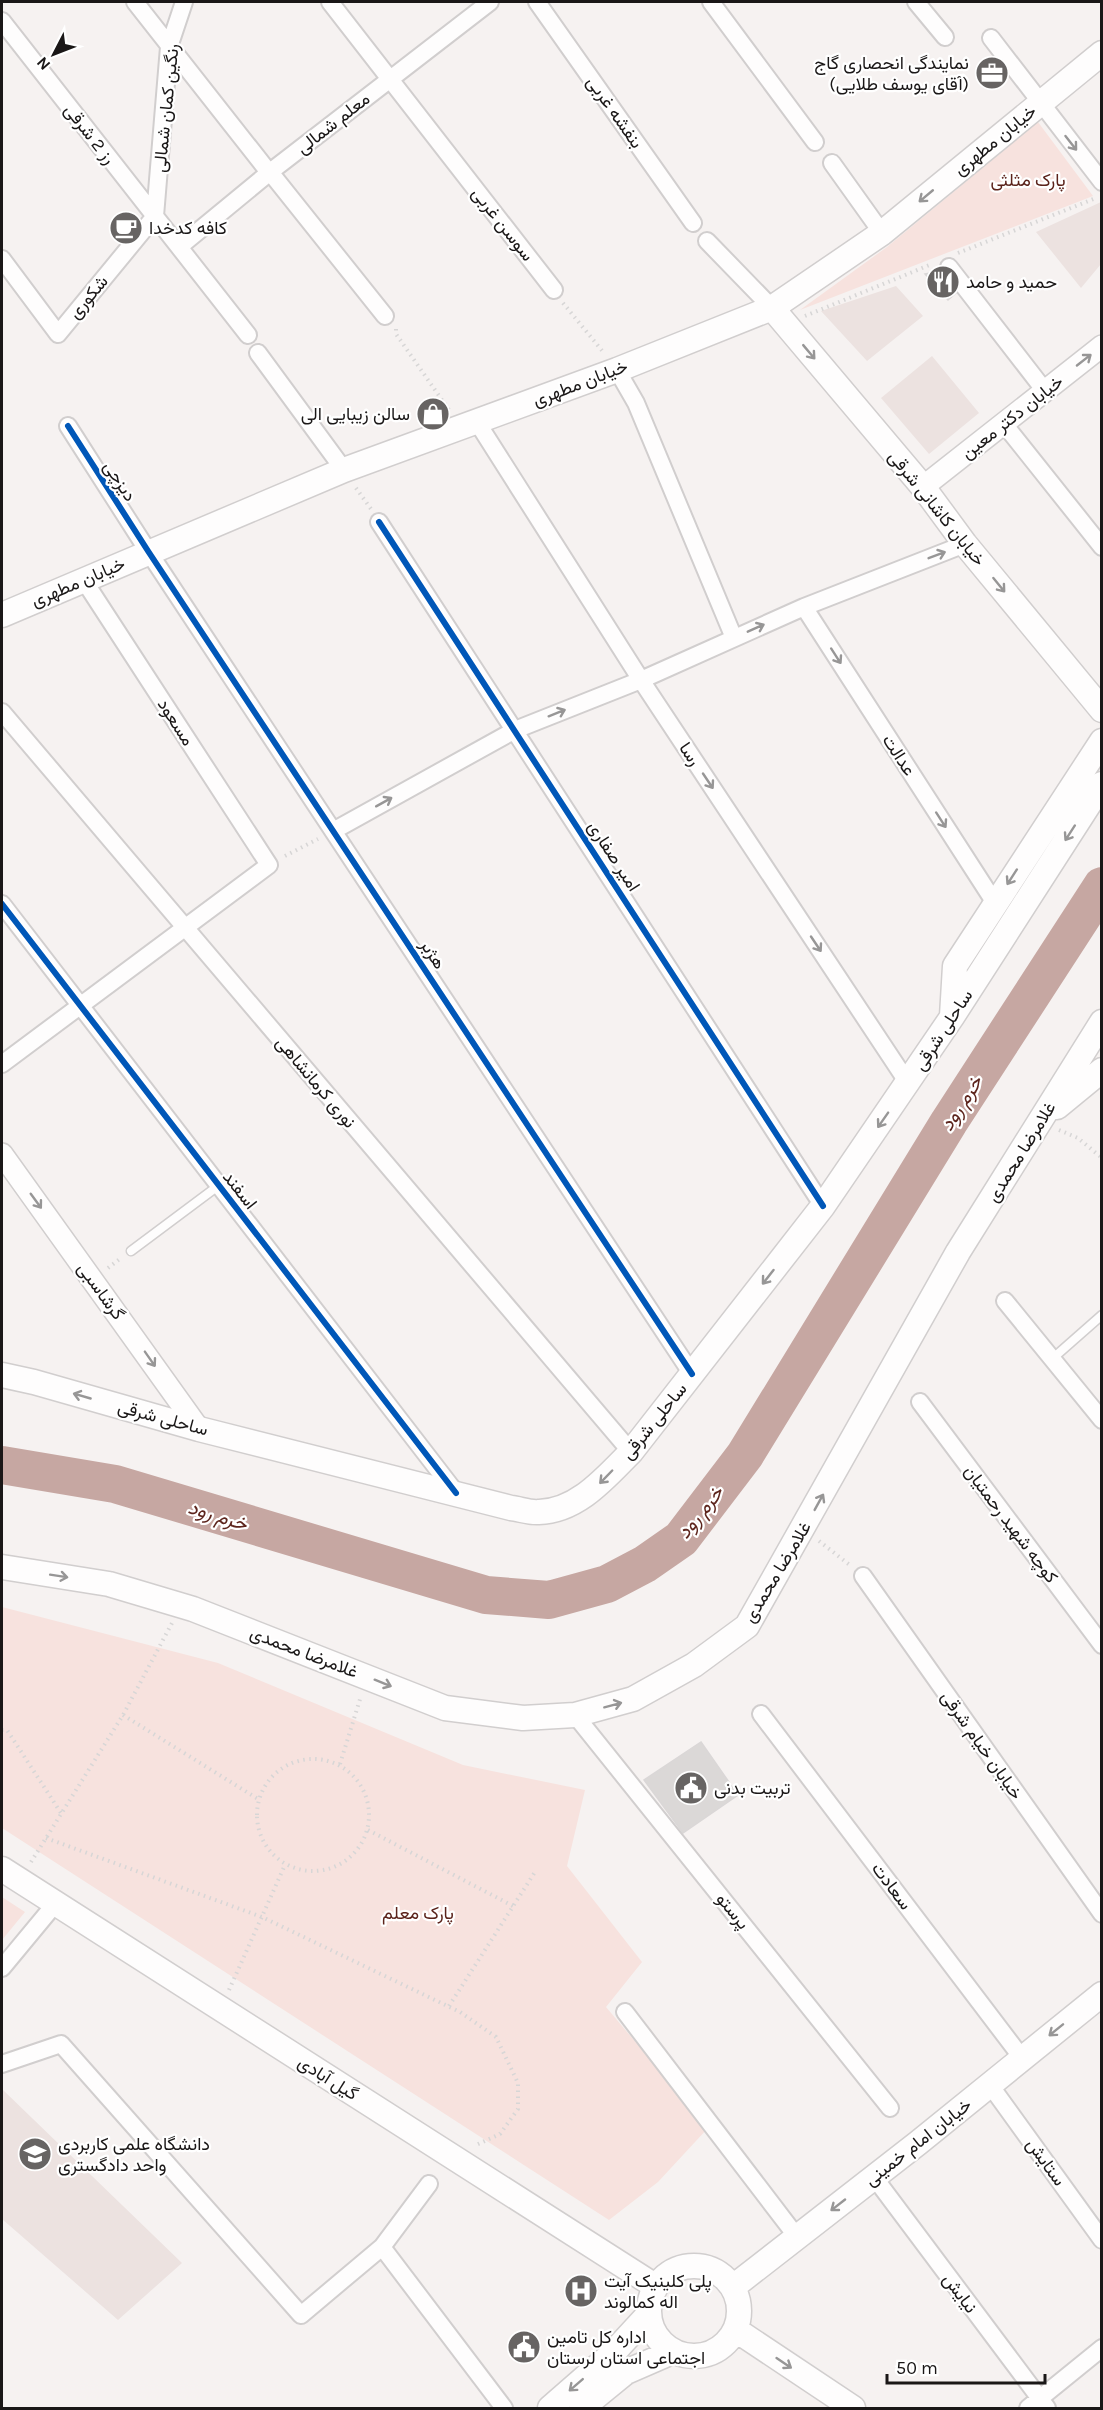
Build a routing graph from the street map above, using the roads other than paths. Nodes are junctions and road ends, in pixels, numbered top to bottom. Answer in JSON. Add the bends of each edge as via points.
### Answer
{"nodes":[{"id":1,"x":135,"y":2,"type":"edge"},
{"id":2,"x":184,"y":2,"type":"edge"},
{"id":3,"x":330,"y":2,"type":"edge"},
{"id":4,"x":490,"y":2,"type":"edge"},
{"id":5,"x":537,"y":2,"type":"edge"},
{"id":6,"x":711,"y":2,"type":"edge"},
{"id":7,"x":916,"y":2,"type":"edge"},
{"id":8,"x":2,"y":21,"type":"edge"},
{"id":9,"x":945,"y":37,"type":"dead end"},
{"id":10,"x":991,"y":38,"type":"dead end"},
{"id":11,"x":169,"y":47,"type":"junction"},
{"id":12,"x":1101,"y":54,"type":"edge"},
{"id":13,"x":390,"y":78,"type":"junction"},
{"id":14,"x":1041,"y":104,"type":"junction"},
{"id":15,"x":815,"y":142,"type":"dead end"},
{"id":16,"x":832,"y":163,"type":"dead end"},
{"id":17,"x":267,"y":169,"type":"junction"},
{"id":18,"x":1101,"y":182,"type":"edge"},
{"id":19,"x":155,"y":216,"type":"junction"},
{"id":20,"x":693,"y":223,"type":"dead end"},
{"id":21,"x":882,"y":233,"type":"junction"},
{"id":22,"x":707,"y":241,"type":"dead end"},
{"id":23,"x":178,"y":247,"type":"junction"},
{"id":24,"x":2,"y":259,"type":"edge"},
{"id":25,"x":949,"y":267,"type":"dead end"},
{"id":26,"x":554,"y":290,"type":"road end"},
{"id":27,"x":772,"y":308,"type":"junction"},
{"id":28,"x":385,"y":316,"type":"dead end"},
{"id":29,"x":248,"y":335,"type":"dead end"},
{"id":30,"x":1101,"y":346,"type":"edge"},
{"id":31,"x":258,"y":353,"type":"dead end"},
{"id":32,"x":617,"y":370,"type":"junction"},
{"id":33,"x":1045,"y":391,"type":"junction"},
{"id":34,"x":1004,"y":424,"type":"junction"},
{"id":35,"x":469,"y":425,"type":"junction"},
{"id":36,"x":68,"y":426,"type":"dead end"},
{"id":37,"x":344,"y":470,"type":"junction"},
{"id":38,"x":923,"y":487,"type":"junction"},
{"id":39,"x":380,"y":522,"type":"road end"},
{"id":40,"x":965,"y":544,"type":"junction"},
{"id":41,"x":1101,"y":547,"type":"edge"},
{"id":42,"x":148,"y":551,"type":"junction"},
{"id":43,"x":83,"y":579,"type":"junction"},
{"id":44,"x":804,"y":607,"type":"junction"},
{"id":45,"x":2,"y":615,"type":"edge"},
{"id":46,"x":734,"y":638,"type":"junction"},
{"id":47,"x":641,"y":680,"type":"junction"},
{"id":48,"x":1101,"y":710,"type":"edge"},
{"id":49,"x":2,"y":712,"type":"edge"},
{"id":50,"x":515,"y":730,"type":"junction"},
{"id":51,"x":1101,"y":741,"type":"edge"},
{"id":52,"x":1101,"y":784,"type":"edge"},
{"id":53,"x":333,"y":831,"type":"junction"},
{"id":54,"x":994,"y":903,"type":"junction"},
{"id":55,"x":2,"y":904,"type":"edge"},
{"id":56,"x":185,"y":928,"type":"junction"},
{"id":57,"x":80,"y":1005,"type":"junction"},
{"id":58,"x":952,"y":1017,"type":"junction"},
{"id":59,"x":1101,"y":1022,"type":"edge"},
{"id":60,"x":2,"y":1064,"type":"edge"},
{"id":61,"x":1101,"y":1070,"type":"edge"},
{"id":62,"x":908,"y":1083,"type":"junction"},
{"id":63,"x":1039,"y":1122,"type":"junction"},
{"id":64,"x":2,"y":1154,"type":"edge"},
{"id":65,"x":218,"y":1186,"type":"junction"},
{"id":66,"x":823,"y":1206,"type":"junction"},
{"id":67,"x":131,"y":1251,"type":"road end"},
{"id":68,"x":1005,"y":1301,"type":"dead end"},
{"id":69,"x":1101,"y":1315,"type":"edge"},
{"id":70,"x":1052,"y":1359,"type":"junction"},
{"id":71,"x":692,"y":1374,"type":"junction"},
{"id":72,"x":2,"y":1375,"type":"edge"},
{"id":73,"x":920,"y":1402,"type":"dead end"},
{"id":74,"x":1101,"y":1420,"type":"edge"},
{"id":75,"x":199,"y":1429,"type":"junction"},
{"id":76,"x":631,"y":1452,"type":"junction"},
{"id":77,"x":456,"y":1493,"type":"junction"},
{"id":78,"x":2,"y":1567,"type":"edge"},
{"id":79,"x":863,"y":1576,"type":"road end"},
{"id":80,"x":1101,"y":1645,"type":"edge"},
{"id":81,"x":762,"y":1714,"type":"dead end"},
{"id":82,"x":575,"y":1715,"type":"junction"},
{"id":83,"x":10,"y":1874,"type":"edge"},
{"id":84,"x":55,"y":1904,"type":"junction"},
{"id":85,"x":1101,"y":1914,"type":"edge"},
{"id":86,"x":2,"y":1968,"type":"edge"},
{"id":87,"x":1101,"y":1994,"type":"edge"},
{"id":88,"x":625,"y":2012,"type":"dead end"},
{"id":89,"x":1022,"y":2058,"type":"junction"},
{"id":90,"x":2,"y":2064,"type":"edge"},
{"id":91,"x":990,"y":2085,"type":"junction"},
{"id":92,"x":890,"y":2108,"type":"dead end"},
{"id":93,"x":874,"y":2176,"type":"junction"},
{"id":94,"x":429,"y":2184,"type":"dead end"},
{"id":95,"x":797,"y":2236,"type":"junction"},
{"id":96,"x":1101,"y":2240,"type":"edge"},
{"id":97,"x":382,"y":2247,"type":"junction"},
{"id":98,"x":656,"y":2286,"type":"junction"},
{"id":99,"x":733,"y":2287,"type":"junction"},
{"id":100,"x":648,"y":2315,"type":"junction"},
{"id":101,"x":736,"y":2330,"type":"junction"},
{"id":102,"x":1101,"y":2348,"type":"edge"},
{"id":103,"x":672,"y":2352,"type":"junction"},
{"id":104,"x":1038,"y":2406,"type":"edge"},
{"id":105,"x":504,"y":2409,"type":"edge"},
{"id":106,"x":550,"y":2409,"type":"edge"},
{"id":107,"x":582,"y":2409,"type":"edge"},
{"id":108,"x":853,"y":2409,"type":"edge"}],
"edges":[{"from":1,"to":11,"type":"street"},
{"from":2,"to":11,"type":"street","name":"رنگین کمان شمالی"},
{"from":3,"to":13,"type":"street","name":"سوسن غربی"},
{"from":4,"to":13,"type":"street","name":"معلم شمالی"},
{"from":5,"to":20,"type":"street","name":"بنفشه غربی"},
{"from":6,"to":15,"type":"street"},
{"from":7,"to":9,"type":"street"},
{"from":8,"to":19,"type":"street","name":"رز 2 شرقی"},
{"from":10,"to":14,"type":"street"},
{"from":11,"to":17,"type":"street"},
{"from":11,"to":19,"type":"street","name":"رنگین کمان شمالی"},
{"from":12,"to":14,"type":"main road","name":"خیابان مطهری"},
{"from":13,"to":17,"type":"street","name":"معلم شمالی"},
{"from":13,"to":26,"type":"street","name":"سوسن غربی"},
{"from":14,"to":18,"type":"street","one_way":true},
{"from":14,"to":21,"type":"main road","name":"خیابان مطهری","one_way":true},
{"from":16,"to":21,"type":"street"},
{"from":17,"to":23,"type":"street","name":"معلم شمالی"},
{"from":17,"to":28,"type":"street"},
{"from":19,"to":23,"type":"street","name":"رز 2 شرقی"},
{"from":19,"to":24,"type":"street","name":"شکوری","via":[[58,334]]},
{"from":21,"to":27,"type":"main road","name":"خیابان مطهری"},
{"from":22,"to":27,"type":"street"},
{"from":23,"to":29,"type":"street","name":"رز 2 شرقی"},
{"from":25,"to":33,"type":"street"},
{"from":27,"to":32,"type":"main road","name":"خیابان مطهری"},
{"from":27,"to":38,"type":"main road","name":"خیابان کاشانی شرقی","one_way":true},
{"from":33,"to":30,"type":"street","name":"خیابان دکتر معین","one_way":true},
{"from":31,"to":37,"type":"street"},
{"from":32,"to":35,"type":"main road","name":"خیابان مطهری"},
{"from":32,"to":46,"type":"street","via":[[636,403]]},
{"from":33,"to":34,"type":"street","name":"خیابان دکتر معین"},
{"from":34,"to":38,"type":"street","name":"خیابان دکتر معین"},
{"from":34,"to":41,"type":"street"},
{"from":35,"to":37,"type":"main road","name":"خیابان مطهری"},
{"from":35,"to":47,"type":"street","name":"رسا"},
{"from":36,"to":42,"type":"street","name":"دیزچی"},
{"from":37,"to":42,"type":"main road","name":"خیابان مطهری"},
{"from":38,"to":40,"type":"main road","name":"خیابان کاشانی شرقی"},
{"from":39,"to":50,"type":"street","name":"امیر صفاری"},
{"from":44,"to":40,"type":"street","one_way":true},
{"from":40,"to":48,"type":"main road","name":"خیابان کاشانی شرقی","one_way":true},
{"from":42,"to":43,"type":"main road","name":"خیابان مطهری"},
{"from":42,"to":53,"type":"street","name":"هژبر"},
{"from":43,"to":45,"type":"main road","name":"خیابان مطهری"},
{"from":43,"to":56,"type":"street","name":"مسعود","via":[[269,865]]},
{"from":46,"to":44,"type":"street","one_way":true},
{"from":44,"to":54,"type":"street","name":"عدالت","one_way":true},
{"from":46,"to":47,"type":"street"},
{"from":50,"to":47,"type":"street","one_way":true},
{"from":47,"to":62,"type":"street","name":"رسا","one_way":true},
{"from":49,"to":56,"type":"street","name":"نوری کرمانشاهی"},
{"from":53,"to":50,"type":"street","one_way":true},
{"from":50,"to":66,"type":"street","name":"امیر صفاری"},
{"from":51,"to":54,"type":"main road","one_way":true},
{"from":52,"to":58,"type":"main road","name":"ساحلی شرقی","one_way":true},
{"from":53,"to":71,"type":"street","name":"هژبر"},
{"from":54,"to":58,"type":"main road","via":[[955,966]]},
{"from":55,"to":57,"type":"street","name":"اسفند"},
{"from":56,"to":57,"type":"street"},
{"from":56,"to":76,"type":"street","name":"نوری کرمانشاهی"},
{"from":57,"to":60,"type":"street"},
{"from":57,"to":65,"type":"street","name":"اسفند"},
{"from":58,"to":62,"type":"main road","name":"ساحلی شرقی"},
{"from":59,"to":63,"type":"main road","name":"غلامرضا محمدی"},
{"from":61,"to":63,"type":"main road"},
{"from":62,"to":66,"type":"main road","name":"ساحلی شرقی","one_way":true},
{"from":82,"to":63,"type":"main road","name":"غلامرضا محمدی","one_way":true,"via":[[633,1699],[694,1665],[747,1626],[958,1252]]},
{"from":64,"to":75,"type":"street","name":"گرشاسبی","one_way":true},
{"from":65,"to":67,"type":"lane"},
{"from":65,"to":77,"type":"street","name":"اسفند"},
{"from":66,"to":71,"type":"main road","name":"ساحلی شرقی","one_way":true},
{"from":68,"to":70,"type":"street"},
{"from":69,"to":70,"type":"lane"},
{"from":70,"to":74,"type":"street"},
{"from":71,"to":76,"type":"main road","name":"ساحلی شرقی"},
{"from":75,"to":72,"type":"main road","name":"ساحلی شرقی","one_way":true},
{"from":73,"to":80,"type":"street","name":"کوچه شهید رحمتیان"},
{"from":75,"to":77,"type":"main road","name":"ساحلی شرقی"},
{"from":76,"to":77,"type":"main road","name":"ساحلی شرقی","one_way":true,"via":[[598,1485],[560,1508],[539,1512],[511,1508]]},
{"from":78,"to":82,"type":"main road","name":"غلامرضا محمدی","one_way":true,"via":[[109,1584],[181,1605],[445,1708],[523,1718]]},
{"from":79,"to":85,"type":"street","name":"خیابان خیام شرقی"},
{"from":81,"to":89,"type":"street","name":"سعادت"},
{"from":82,"to":92,"type":"street","name":"پرستو"},
{"from":83,"to":84,"type":"main road","name":"گیل آبادی"},
{"from":84,"to":86,"type":"street"},
{"from":84,"to":98,"type":"main road","name":"گیل آبادی"},
{"from":87,"to":89,"type":"main road","name":"خیابان امام خمینی","one_way":true},
{"from":88,"to":95,"type":"street"},
{"from":89,"to":91,"type":"main road","name":"خیابان امام خمینی"},
{"from":90,"to":97,"type":"street","via":[[61,2044],[301,2315]]},
{"from":91,"to":93,"type":"main road","name":"خیابان امام خمینی"},
{"from":91,"to":96,"type":"street","name":"ستایش"},
{"from":93,"to":95,"type":"main road","name":"خیابان امام خمینی","one_way":true},
{"from":93,"to":104,"type":"street","name":"نیایش"},
{"from":94,"to":97,"type":"street"},
{"from":95,"to":99,"type":"main road","name":"خیابان امام خمینی"},
{"from":97,"to":105,"type":"street"},
{"from":98,"to":99,"type":"main road","via":[[666,2275],[694,2265],[722,2275]]},
{"from":98,"to":100,"type":"main road","via":[[649,2300]]},
{"from":99,"to":101,"type":"main road","via":[[740,2316]]},
{"from":100,"to":103,"type":"main road","via":[[652,2330]]},
{"from":100,"to":106,"type":"main road","one_way":true,"via":[[613,2353]]},
{"from":101,"to":103,"type":"main road","via":[[716,2352],[686,2356]]},
{"from":101,"to":108,"type":"main road","one_way":true},
{"from":102,"to":104,"type":"street"},
{"from":103,"to":107,"type":"main road","via":[[626,2372]]}]}
